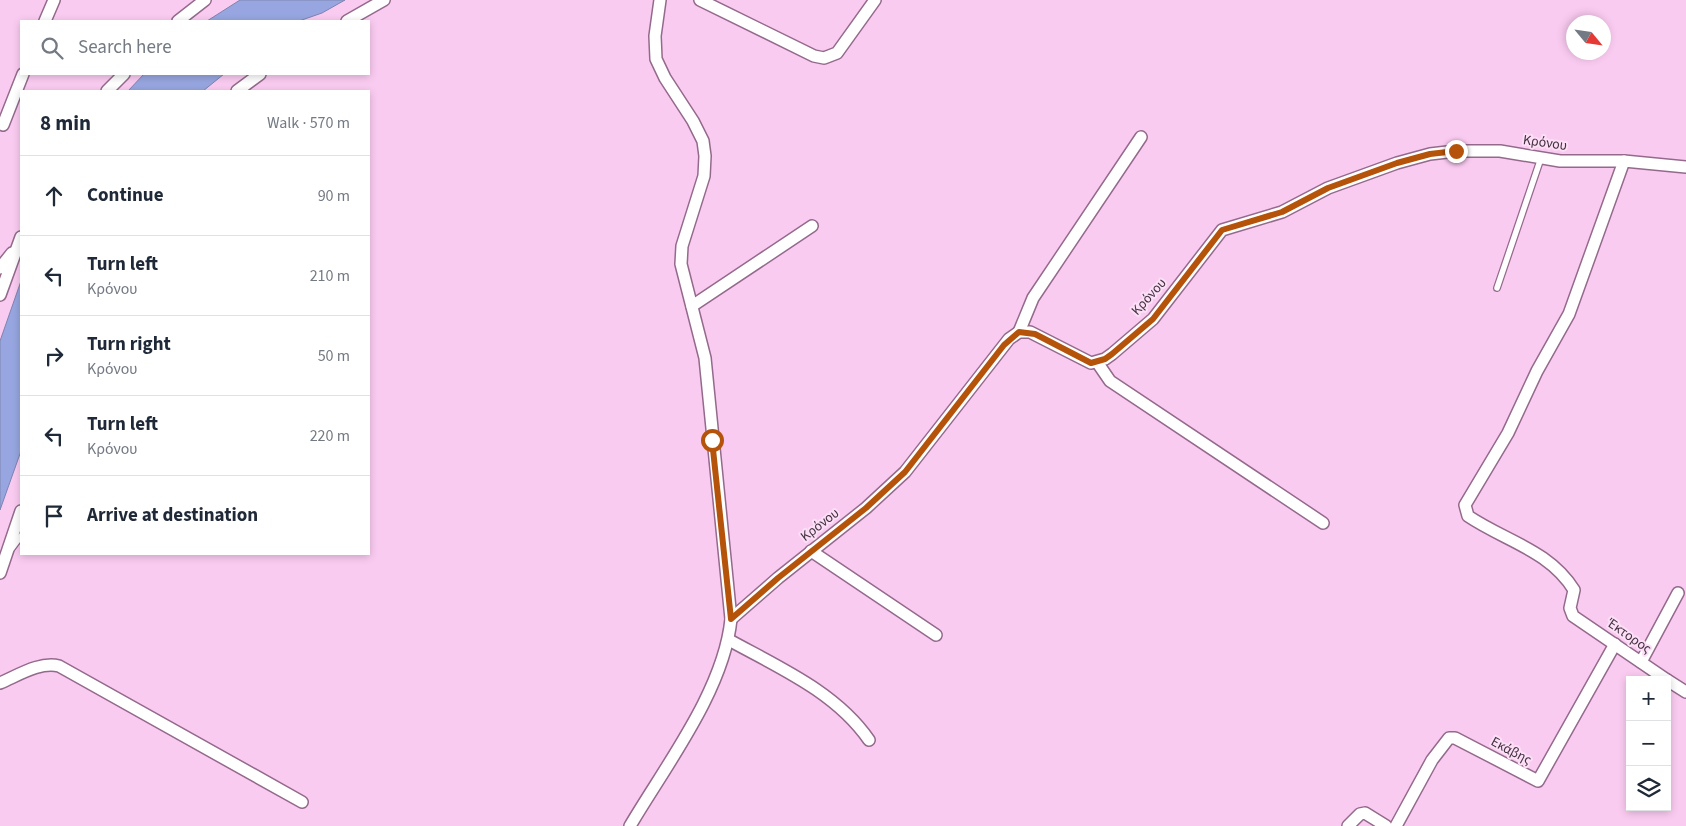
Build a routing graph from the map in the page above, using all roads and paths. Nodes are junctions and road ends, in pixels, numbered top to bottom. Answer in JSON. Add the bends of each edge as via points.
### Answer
{"nodes":[{"id":1,"x":54,"y":0,"type":"edge"},
{"id":2,"x":205,"y":0,"type":"edge"},
{"id":3,"x":384,"y":0,"type":"edge"},
{"id":4,"x":660,"y":0,"type":"edge"},
{"id":5,"x":700,"y":0,"type":"edge"},
{"id":6,"x":875,"y":0,"type":"edge"},
{"id":7,"x":45,"y":20,"type":"edge"},
{"id":8,"x":179,"y":20,"type":"edge"},
{"id":9,"x":349,"y":20,"type":"edge"},
{"id":10,"x":23,"y":75,"type":"edge"},
{"id":11,"x":123,"y":75,"type":"edge"},
{"id":12,"x":259,"y":75,"type":"edge"},
{"id":13,"x":108,"y":90,"type":"edge"},
{"id":14,"x":238,"y":90,"type":"edge"},
{"id":15,"x":3,"y":125,"type":"dead end"},
{"id":16,"x":1141,"y":137,"type":"dead end"},
{"id":17,"x":1541,"y":158,"type":"junction"},
{"id":18,"x":1624,"y":161,"type":"junction"},
{"id":19,"x":1686,"y":167,"type":"edge"},
{"id":20,"x":812,"y":226,"type":"dead end"},
{"id":21,"x":20,"y":240,"type":"edge"},
{"id":22,"x":17,"y":248,"type":"junction"},
{"id":23,"x":0,"y":268,"type":"edge"},
{"id":24,"x":1497,"y":288,"type":"dead end"},
{"id":25,"x":0,"y":296,"type":"edge"},
{"id":26,"x":692,"y":306,"type":"junction"},
{"id":27,"x":1019,"y":332,"type":"junction"},
{"id":28,"x":1097,"y":362,"type":"junction"},
{"id":29,"x":20,"y":514,"type":"edge"},
{"id":30,"x":1323,"y":523,"type":"dead end"},
{"id":31,"x":20,"y":537,"type":"edge"},
{"id":32,"x":811,"y":551,"type":"junction"},
{"id":33,"x":6,"y":555,"type":"junction"},
{"id":34,"x":0,"y":573,"type":"edge"},
{"id":35,"x":1678,"y":593,"type":"dead end"},
{"id":36,"x":731,"y":619,"type":"junction"},
{"id":37,"x":936,"y":635,"type":"dead end"},
{"id":38,"x":729,"y":640,"type":"junction"},
{"id":39,"x":1615,"y":644,"type":"junction"},
{"id":40,"x":1641,"y":662,"type":"junction"},
{"id":41,"x":1661,"y":676,"type":"edge"},
{"id":42,"x":0,"y":683,"type":"edge"},
{"id":43,"x":1671,"y":683,"type":"edge"},
{"id":44,"x":1686,"y":692,"type":"edge"},
{"id":45,"x":869,"y":740,"type":"dead end"},
{"id":46,"x":302,"y":802,"type":"dead end"},
{"id":47,"x":630,"y":826,"type":"edge"},
{"id":48,"x":1348,"y":826,"type":"edge"},
{"id":49,"x":1386,"y":826,"type":"edge"},
{"id":50,"x":1396,"y":826,"type":"edge"}],
"edges":[{"from":1,"to":7,"type":"street"},
{"from":2,"to":8,"type":"street"},
{"from":3,"to":9,"type":"street"},
{"from":4,"to":26,"type":"street","via":[[655,36],[656,59],[693,120],[703,141],[705,156],[704,176],[681,253]]},
{"from":5,"to":6,"type":"street","via":[[824,58],[837,53]]},
{"from":10,"to":15,"type":"street"},
{"from":11,"to":13,"type":"street"},
{"from":12,"to":14,"type":"street"},
{"from":16,"to":27,"type":"street","via":[[1033,298]]},
{"from":17,"to":18,"type":"street","name":"Κρόνου","via":[[1578,162]]},
{"from":17,"to":24,"type":"lane"},
{"from":17,"to":28,"type":"street","name":"Κρόνου","via":[[1500,151],[1430,154],[1328,188],[1282,212],[1226,228],[1210,243],[1153,319],[1112,354]]},
{"from":18,"to":19,"type":"street","name":"Κρόνου"},
{"from":18,"to":39,"type":"street","name":"Έκτορος","via":[[1569,314],[1508,432],[1465,505],[1468,516],[1530,548],[1558,571],[1574,590],[1570,608],[1573,616]]},
{"from":20,"to":26,"type":"street"},
{"from":21,"to":22,"type":"street"},
{"from":22,"to":23,"type":"street"},
{"from":22,"to":25,"type":"street"},
{"from":26,"to":36,"type":"street","via":[[708,378]]},
{"from":27,"to":28,"type":"street","via":[[1035,334],[1091,363]]},
{"from":27,"to":32,"type":"street","name":"Κρόνου","via":[[1004,345],[905,472]]},
{"from":28,"to":30,"type":"street","via":[[1110,382]]},
{"from":29,"to":33,"type":"street"},
{"from":31,"to":33,"type":"lane"},
{"from":32,"to":36,"type":"street","name":"Κρόνου"},
{"from":32,"to":37,"type":"street"},
{"from":33,"to":34,"type":"street"},
{"from":35,"to":40,"type":"street"},
{"from":36,"to":38,"type":"street"},
{"from":38,"to":45,"type":"street","via":[[836,703]]},
{"from":38,"to":47,"type":"street","via":[[701,708]]},
{"from":39,"to":40,"type":"street","name":"Έκτορος"},
{"from":39,"to":50,"type":"street","name":"Εκάβης","via":[[1538,780],[1455,738],[1449,738],[1432,760]]},
{"from":40,"to":41,"type":"street","name":"Έκτορος"},
{"from":42,"to":46,"type":"street","via":[[42,665],[59,666]]},
{"from":43,"to":44,"type":"street","name":"Έκτορος"},
{"from":48,"to":49,"type":"street","via":[[1365,812]]}]}
